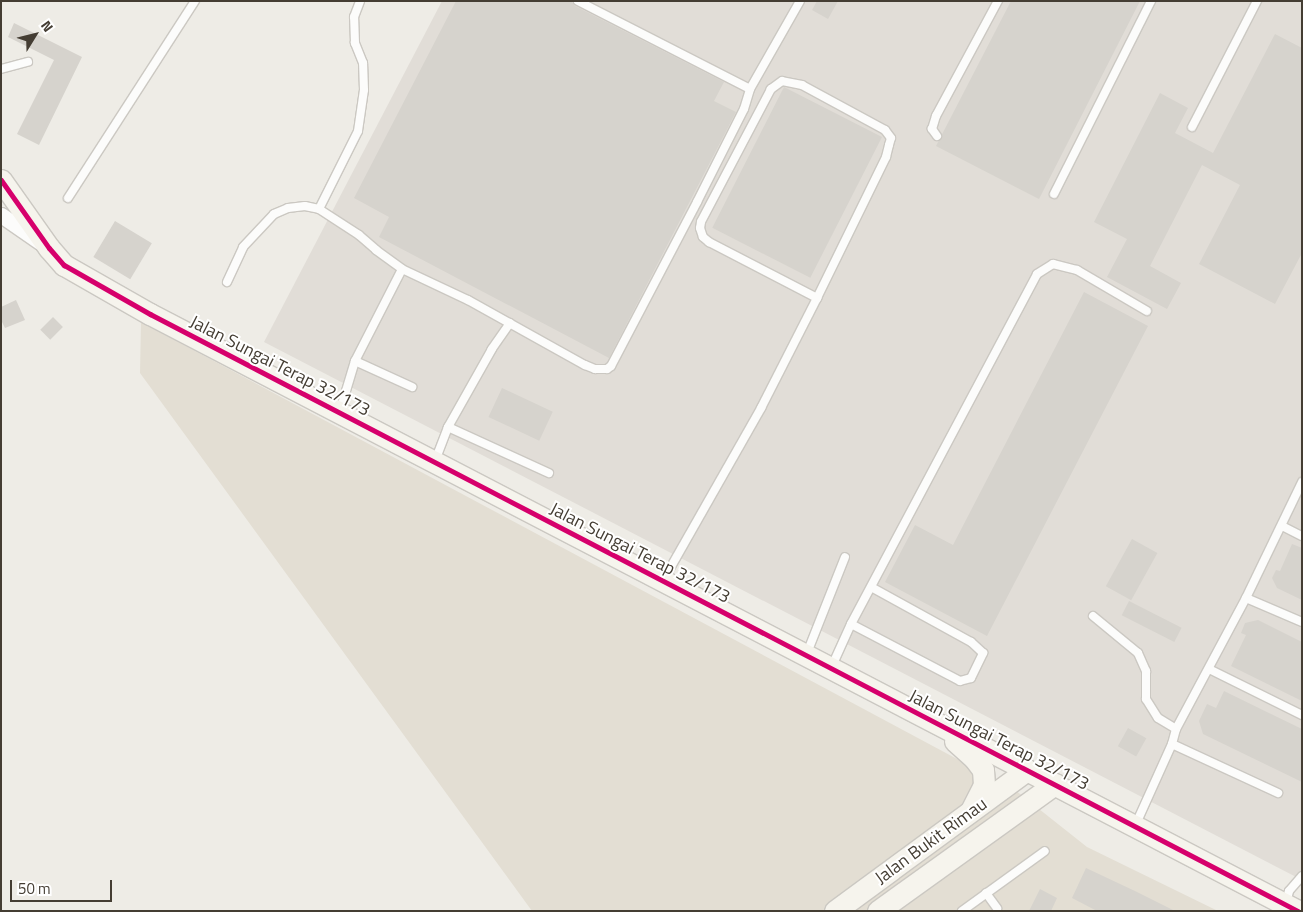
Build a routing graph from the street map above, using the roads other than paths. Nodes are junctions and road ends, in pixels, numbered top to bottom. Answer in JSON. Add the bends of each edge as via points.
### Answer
{"nodes":[{"id":1,"x":195,"y":1,"type":"edge"},
{"id":2,"x":360,"y":1,"type":"edge"},
{"id":3,"x":578,"y":1,"type":"edge"},
{"id":4,"x":800,"y":1,"type":"edge"},
{"id":5,"x":998,"y":1,"type":"edge"},
{"id":6,"x":1256,"y":1,"type":"edge"},
{"id":7,"x":1148,"y":2,"type":"edge"},
{"id":8,"x":28,"y":62,"type":"dead end"},
{"id":9,"x":1,"y":69,"type":"edge"},
{"id":10,"x":750,"y":89,"type":"junction"},
{"id":11,"x":1192,"y":127,"type":"dead end"},
{"id":12,"x":936,"y":136,"type":"dead end"},
{"id":13,"x":1,"y":180,"type":"edge"},
{"id":14,"x":1054,"y":194,"type":"dead end"},
{"id":15,"x":68,"y":198,"type":"dead end"},
{"id":16,"x":320,"y":209,"type":"junction"},
{"id":17,"x":1,"y":215,"type":"edge"},
{"id":18,"x":49,"y":248,"type":"junction"},
{"id":19,"x":402,"y":269,"type":"junction"},
{"id":20,"x":226,"y":282,"type":"dead end"},
{"id":21,"x":817,"y":298,"type":"junction"},
{"id":22,"x":1147,"y":311,"type":"dead end"},
{"id":23,"x":510,"y":324,"type":"junction"},
{"id":24,"x":355,"y":361,"type":"junction"},
{"id":25,"x":412,"y":388,"type":"dead end"},
{"id":26,"x":339,"y":412,"type":"junction"},
{"id":27,"x":448,"y":428,"type":"junction"},
{"id":28,"x":435,"y":462,"type":"junction"},
{"id":29,"x":549,"y":473,"type":"dead end"},
{"id":30,"x":1302,"y":482,"type":"edge"},
{"id":31,"x":1282,"y":526,"type":"junction"},
{"id":32,"x":1302,"y":536,"type":"edge"},
{"id":33,"x":845,"y":557,"type":"dead end"},
{"id":34,"x":663,"y":580,"type":"junction"},
{"id":35,"x":871,"y":587,"type":"junction"},
{"id":36,"x":1246,"y":598,"type":"junction"},
{"id":37,"x":1093,"y":616,"type":"dead end"},
{"id":38,"x":1302,"y":622,"type":"edge"},
{"id":39,"x":851,"y":624,"type":"junction"},
{"id":40,"x":806,"y":655,"type":"junction"},
{"id":41,"x":831,"y":668,"type":"junction"},
{"id":42,"x":1209,"y":669,"type":"junction"},
{"id":43,"x":1302,"y":715,"type":"edge"},
{"id":44,"x":932,"y":721,"type":"junction"},
{"id":45,"x":1176,"y":729,"type":"junction"},
{"id":46,"x":1172,"y":744,"type":"junction"},
{"id":47,"x":1027,"y":770,"type":"junction"},
{"id":48,"x":1055,"y":784,"type":"junction"},
{"id":49,"x":1278,"y":793,"type":"dead end"},
{"id":50,"x":1093,"y":804,"type":"junction"},
{"id":51,"x":966,"y":818,"type":"junction"},
{"id":52,"x":1135,"y":826,"type":"junction"},
{"id":53,"x":984,"y":834,"type":"junction"},
{"id":54,"x":1045,"y":850,"type":"dead end"},
{"id":55,"x":1302,"y":876,"type":"edge"},
{"id":56,"x":986,"y":893,"type":"junction"},
{"id":57,"x":997,"y":908,"type":"dead end"},
{"id":58,"x":1292,"y":908,"type":"edge"},
{"id":59,"x":835,"y":911,"type":"edge"},
{"id":60,"x":878,"y":911,"type":"edge"},
{"id":61,"x":962,"y":911,"type":"edge"}],
"edges":[{"from":1,"to":15,"type":"lane"},
{"from":2,"to":16,"type":"lane","via":[[354,17],[355,43],[363,63],[364,90],[358,131]]},
{"from":3,"to":10,"type":"lane"},
{"from":4,"to":10,"type":"lane"},
{"from":5,"to":12,"type":"lane","via":[[936,116],[932,129]]},
{"from":6,"to":11,"type":"lane"},
{"from":7,"to":14,"type":"lane"},
{"from":8,"to":9,"type":"lane"},
{"from":10,"to":23,"type":"lane","via":[[744,109],[611,366],[601,370],[585,365]]},
{"from":13,"to":18,"type":"street","name":"Jalan Sungai Terap 32/173"},
{"from":16,"to":19,"type":"lane","via":[[359,234]]},
{"from":16,"to":20,"type":"lane","via":[[305,206],[274,214],[243,247]]},
{"from":17,"to":18,"type":"street"},
{"from":18,"to":26,"type":"street","name":"Jalan Sungai Terap 32/173","via":[[64,265],[150,314]]},
{"from":19,"to":23,"type":"lane"},
{"from":19,"to":24,"type":"lane"},
{"from":21,"to":21,"type":"lane","via":[[709,242],[700,228],[771,89],[782,81],[802,85],[856,112],[886,130],[890,138],[886,157]]},
{"from":21,"to":34,"type":"lane","via":[[762,408]]},
{"from":22,"to":35,"type":"lane","via":[[1078,270],[1054,264],[1038,274]]},
{"from":23,"to":27,"type":"lane"},
{"from":24,"to":25,"type":"lane"},
{"from":24,"to":26,"type":"lane"},
{"from":26,"to":28,"type":"street","name":"Jalan Sungai Terap 32/173"},
{"from":27,"to":28,"type":"lane"},
{"from":27,"to":29,"type":"lane"},
{"from":28,"to":34,"type":"street","name":"Jalan Sungai Terap 32/173"},
{"from":30,"to":31,"type":"lane"},
{"from":31,"to":32,"type":"lane"},
{"from":31,"to":36,"type":"lane"},
{"from":33,"to":40,"type":"lane"},
{"from":34,"to":40,"type":"street","name":"Jalan Sungai Terap 32/173"},
{"from":35,"to":39,"type":"lane"},
{"from":35,"to":39,"type":"lane","via":[[971,642],[983,653],[971,678],[960,681]]},
{"from":36,"to":38,"type":"lane"},
{"from":36,"to":42,"type":"lane"},
{"from":37,"to":45,"type":"lane","via":[[1138,653],[1146,671],[1146,699],[1158,718]]},
{"from":39,"to":41,"type":"lane"},
{"from":40,"to":41,"type":"street","name":"Jalan Sungai Terap 32/173"},
{"from":41,"to":44,"type":"street","name":"Jalan Sungai Terap 32/173"},
{"from":42,"to":43,"type":"lane"},
{"from":42,"to":45,"type":"lane"},
{"from":44,"to":47,"type":"street","name":"Jalan Sungai Terap 32/173"},
{"from":44,"to":51,"type":"street","via":[[983,770],[984,785]]},
{"from":45,"to":46,"type":"lane"},
{"from":46,"to":49,"type":"lane"},
{"from":46,"to":52,"type":"lane"},
{"from":47,"to":48,"type":"street","name":"Jalan Sungai Terap 32/173"},
{"from":47,"to":51,"type":"street","name":"Jalan Bukit Rimau"},
{"from":48,"to":50,"type":"street","name":"Jalan Sungai Terap 32/173"},
{"from":48,"to":53,"type":"street","name":"Jalan Bukit Rimau"},
{"from":50,"to":52,"type":"street","name":"Jalan Sungai Terap 32/173"},
{"from":50,"to":53,"type":"street","via":[[1041,804]]},
{"from":51,"to":59,"type":"street","name":"Jalan Bukit Rimau"},
{"from":52,"to":58,"type":"street","name":"Jalan Sungai Terap 32/173"},
{"from":53,"to":60,"type":"street","name":"Jalan Bukit Rimau"},
{"from":54,"to":56,"type":"lane"},
{"from":55,"to":58,"type":"lane","via":[[1289,891]]},
{"from":56,"to":57,"type":"lane"},
{"from":56,"to":61,"type":"lane"}]}
